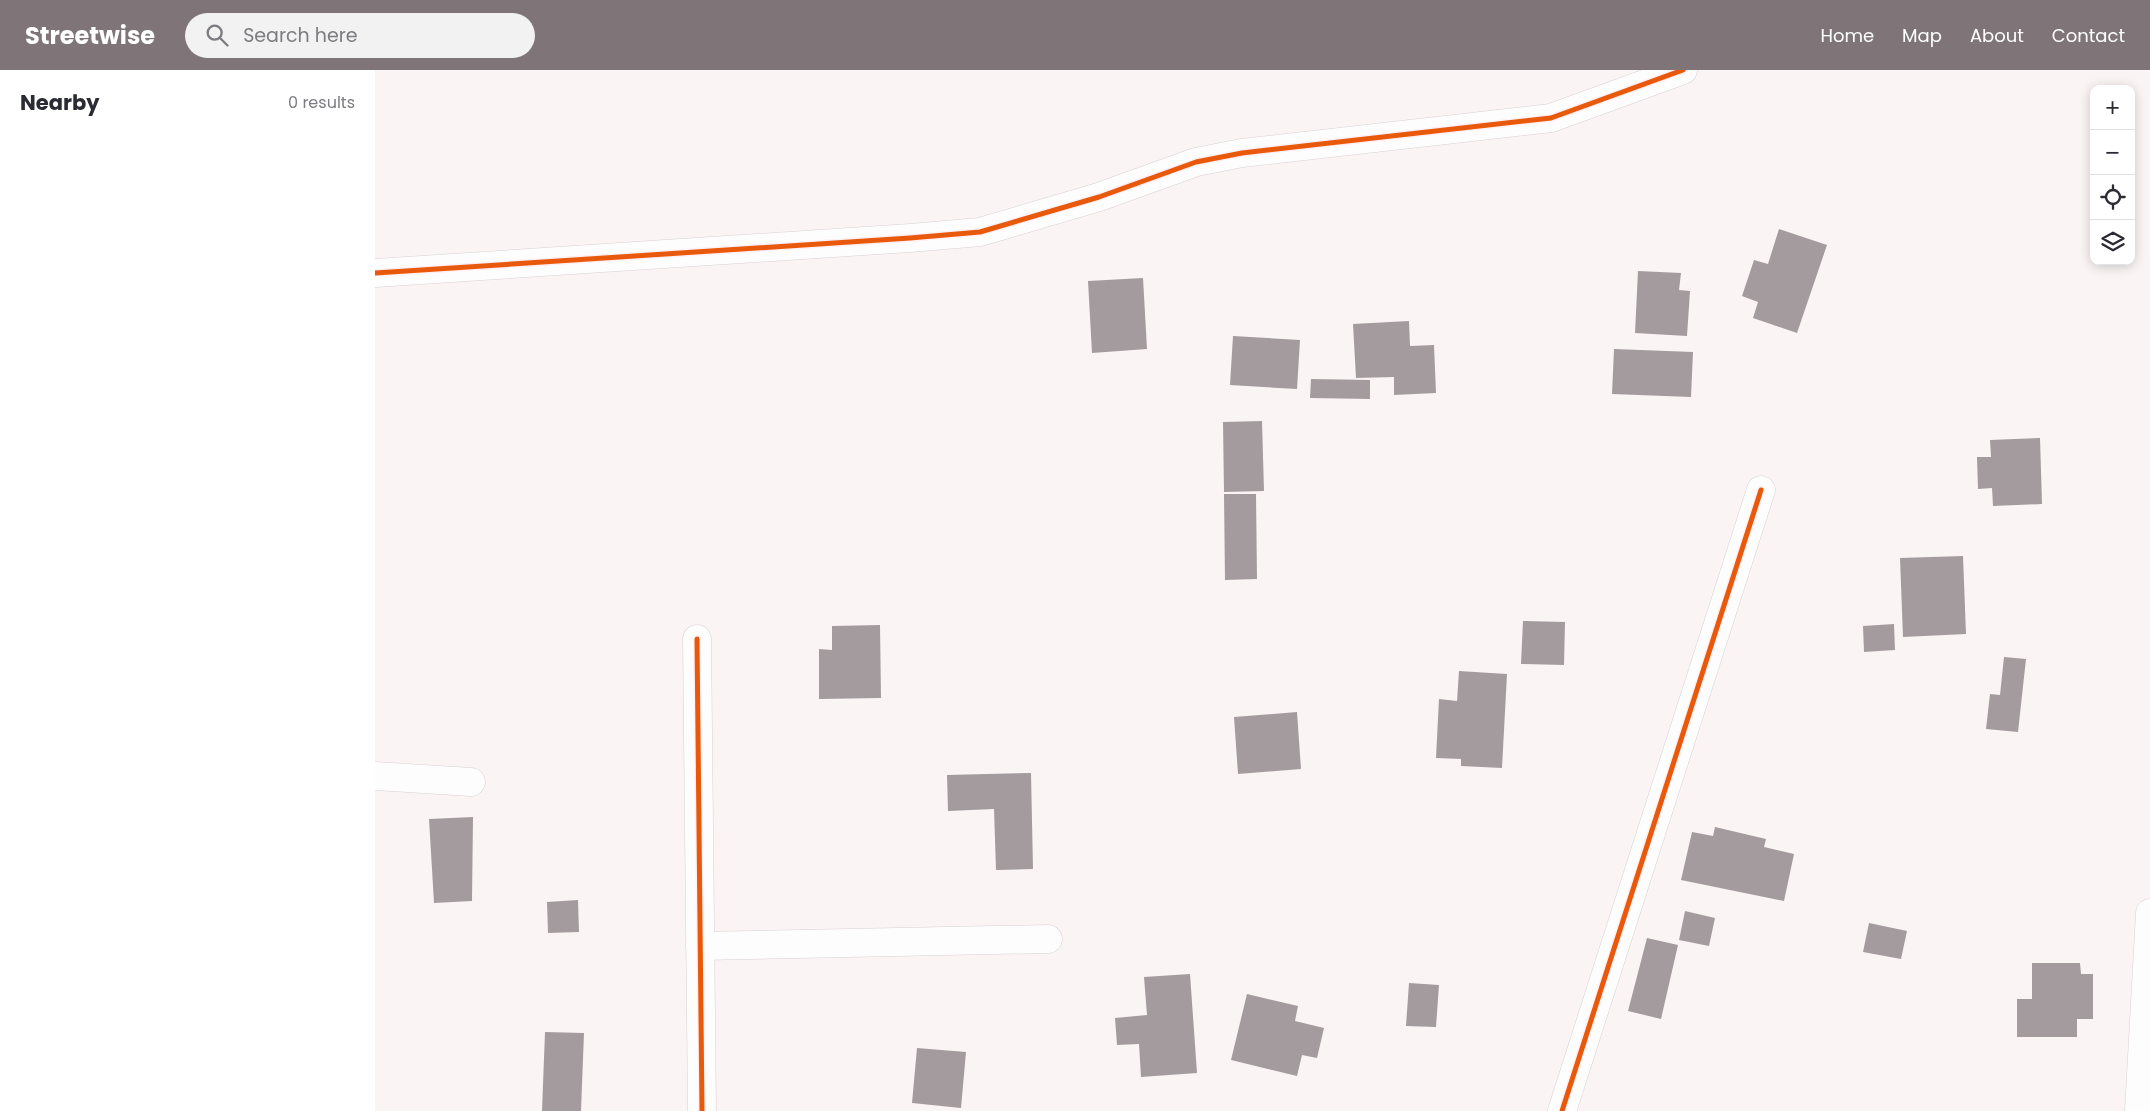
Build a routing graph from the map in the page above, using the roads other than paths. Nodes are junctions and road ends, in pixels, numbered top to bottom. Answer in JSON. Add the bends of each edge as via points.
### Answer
{"nodes":[{"id":1,"x":1683,"y":70,"type":"edge"},
{"id":2,"x":375,"y":273,"type":"edge"},
{"id":3,"x":1761,"y":490,"type":"dead end"},
{"id":4,"x":697,"y":639,"type":"dead end"},
{"id":5,"x":375,"y":776,"type":"edge"},
{"id":6,"x":471,"y":782,"type":"dead end"},
{"id":7,"x":2150,"y":913,"type":"edge"},
{"id":8,"x":1048,"y":939,"type":"dead end"},
{"id":9,"x":700,"y":946,"type":"junction"},
{"id":10,"x":702,"y":1111,"type":"edge"},
{"id":11,"x":1562,"y":1111,"type":"edge"},
{"id":12,"x":2139,"y":1111,"type":"edge"}],
"edges":[{"from":1,"to":2,"type":"street","via":[[1551,118],[1242,153],[1196,162],[1099,197],[979,232]]},
{"from":3,"to":11,"type":"street"},
{"from":4,"to":9,"type":"street"},
{"from":5,"to":6,"type":"street"},
{"from":7,"to":12,"type":"street"},
{"from":8,"to":9,"type":"street"},
{"from":9,"to":10,"type":"street"}]}
